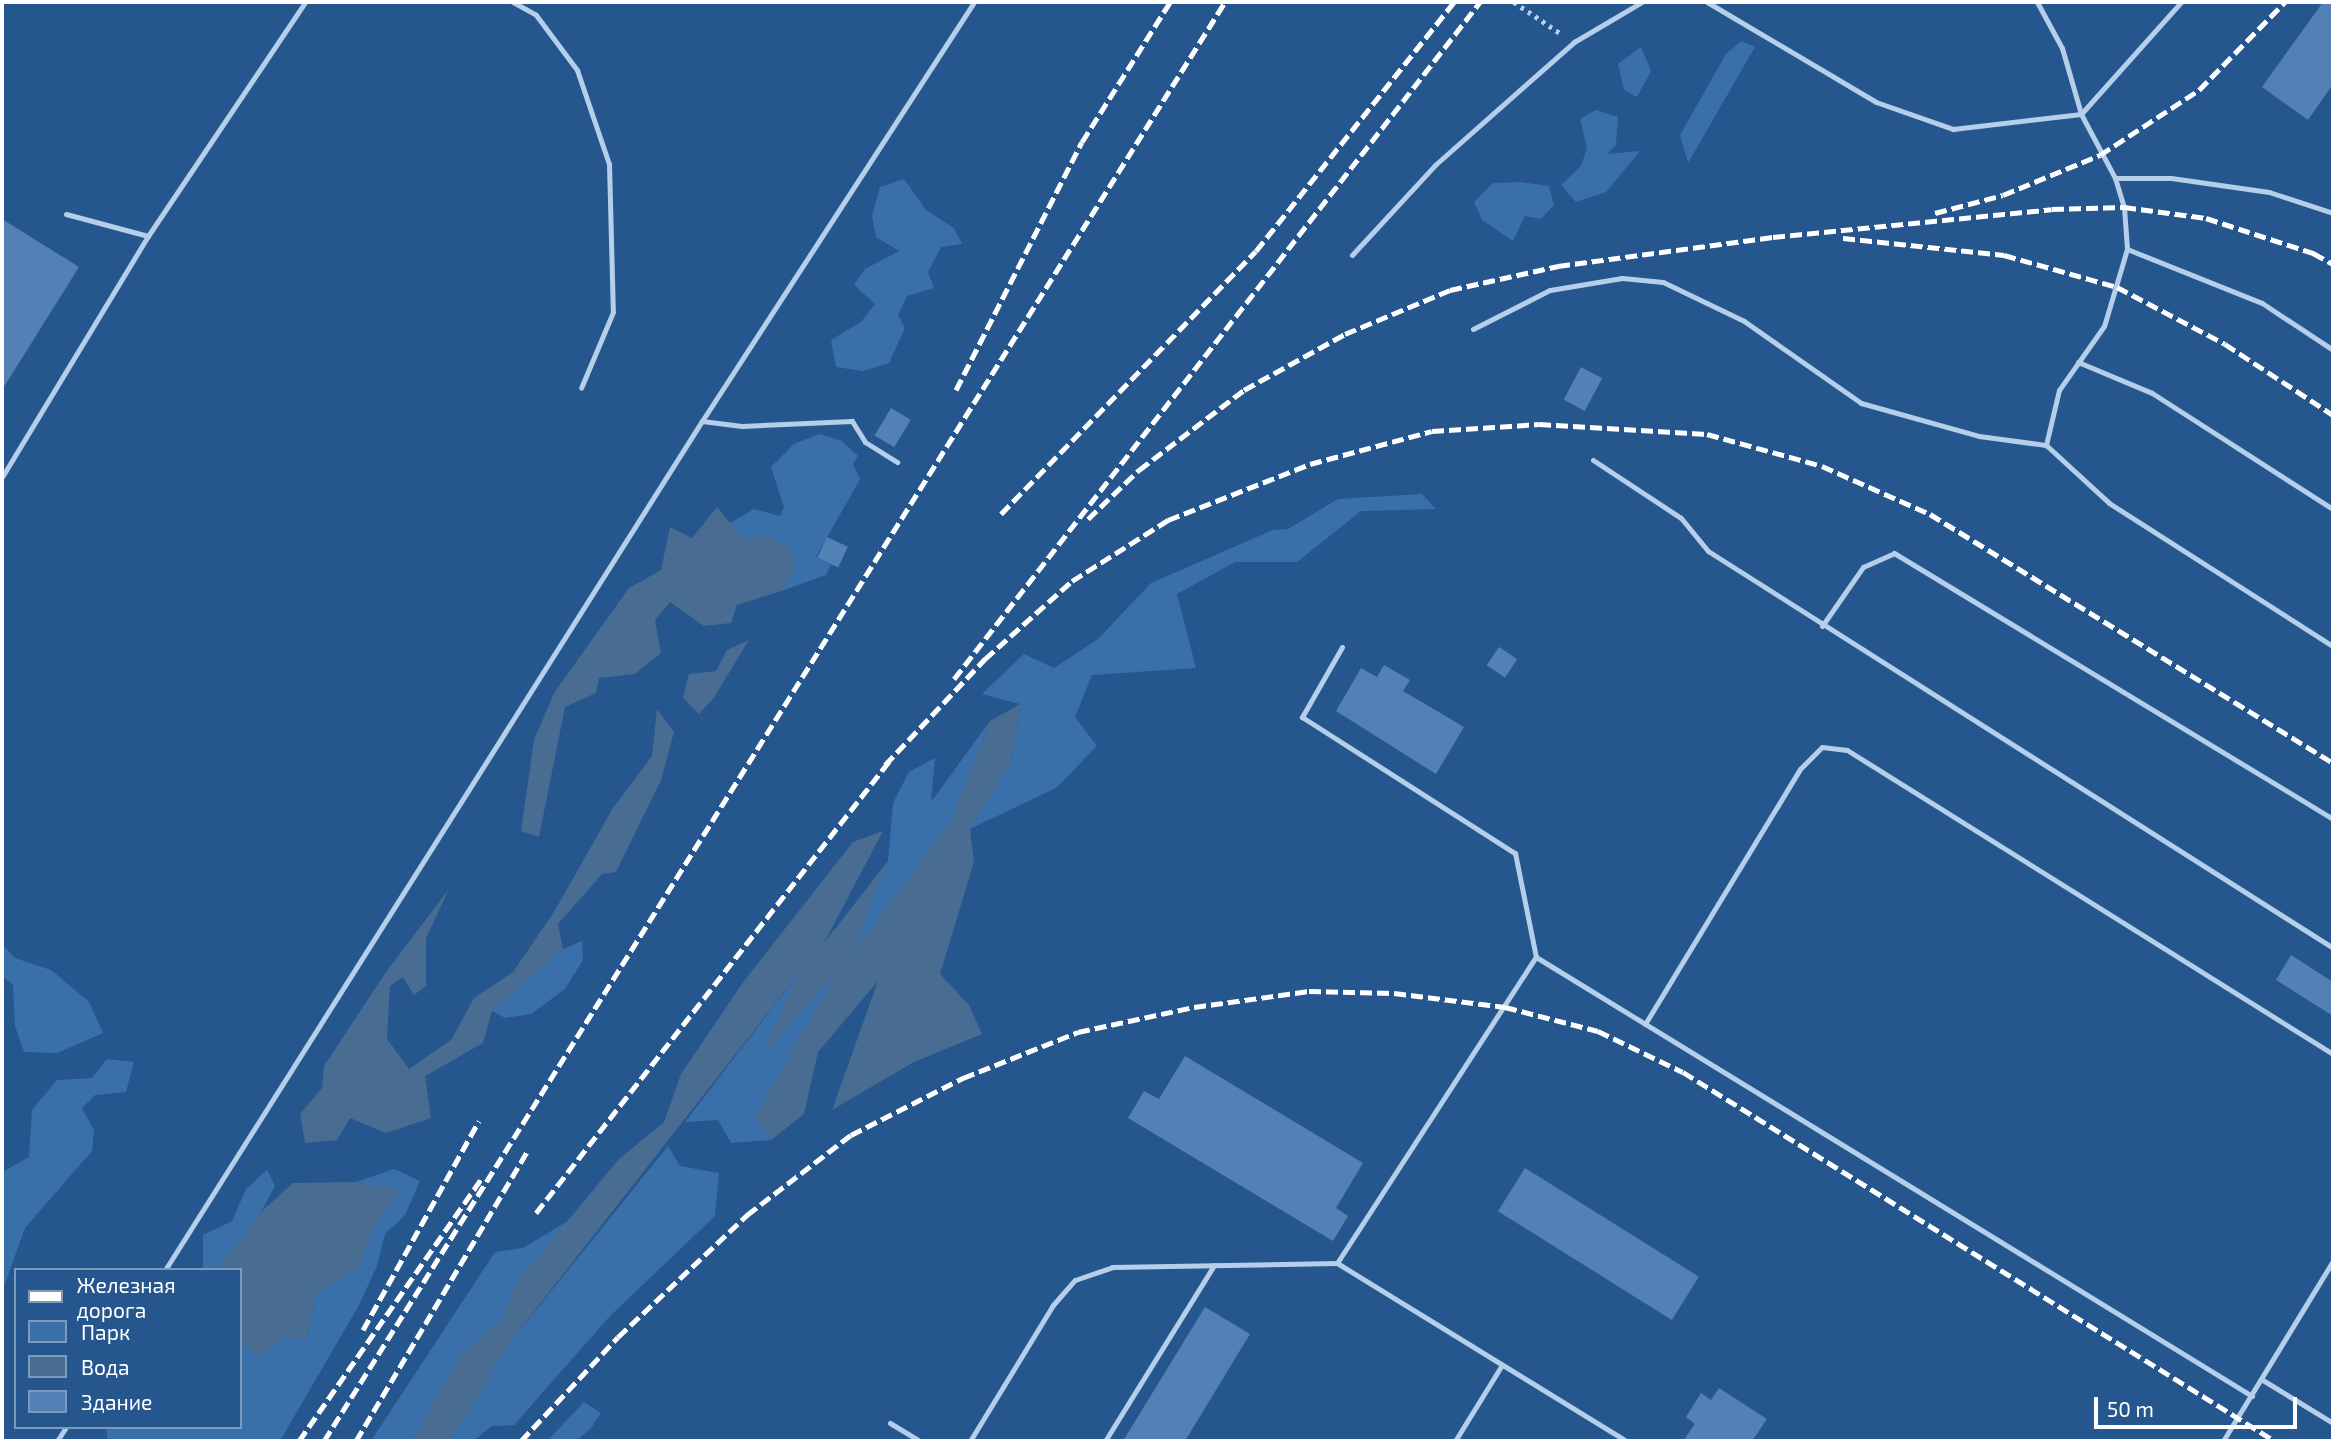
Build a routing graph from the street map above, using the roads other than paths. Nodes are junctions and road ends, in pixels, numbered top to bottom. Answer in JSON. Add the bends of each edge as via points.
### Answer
{"nodes":[{"id":1,"x":305,"y":2,"type":"edge"},
{"id":2,"x":513,"y":2,"type":"edge"},
{"id":3,"x":974,"y":2,"type":"edge"},
{"id":4,"x":1642,"y":2,"type":"edge"},
{"id":5,"x":1707,"y":2,"type":"edge"},
{"id":6,"x":2037,"y":2,"type":"edge"},
{"id":7,"x":2181,"y":2,"type":"edge"},
{"id":8,"x":2081,"y":114,"type":"junction"},
{"id":9,"x":2115,"y":178,"type":"junction"},
{"id":10,"x":2333,"y":213,"type":"edge"},
{"id":11,"x":66,"y":214,"type":"dead end"},
{"id":12,"x":148,"y":236,"type":"junction"},
{"id":13,"x":2127,"y":249,"type":"junction"},
{"id":14,"x":1352,"y":255,"type":"dead end"},
{"id":15,"x":1473,"y":329,"type":"dead end"},
{"id":16,"x":2333,"y":350,"type":"edge"},
{"id":17,"x":2078,"y":362,"type":"junction"},
{"id":18,"x":581,"y":388,"type":"dead end"},
{"id":19,"x":702,"y":421,"type":"junction"},
{"id":20,"x":2046,"y":445,"type":"junction"},
{"id":21,"x":1593,"y":460,"type":"dead end"},
{"id":22,"x":897,"y":462,"type":"dead end"},
{"id":23,"x":2,"y":477,"type":"edge"},
{"id":24,"x":2333,"y":509,"type":"edge"},
{"id":25,"x":1822,"y":626,"type":"junction"},
{"id":26,"x":2333,"y":646,"type":"edge"},
{"id":27,"x":1342,"y":647,"type":"dead end"},
{"id":28,"x":2333,"y":819,"type":"edge"},
{"id":29,"x":2333,"y":948,"type":"edge"},
{"id":30,"x":1536,"y":957,"type":"junction"},
{"id":31,"x":1645,"y":1024,"type":"junction"},
{"id":32,"x":2333,"y":1054,"type":"edge"},
{"id":33,"x":2333,"y":1262,"type":"edge"},
{"id":34,"x":1337,"y":1263,"type":"junction"},
{"id":35,"x":1214,"y":1265,"type":"junction"},
{"id":36,"x":166,"y":1268,"type":"edge"},
{"id":37,"x":1502,"y":1365,"type":"junction"},
{"id":38,"x":2261,"y":1379,"type":"junction"},
{"id":39,"x":2252,"y":1395,"type":"junction"},
{"id":40,"x":890,"y":1423,"type":"dead end"},
{"id":41,"x":2333,"y":1423,"type":"edge"},
{"id":42,"x":920,"y":1441,"type":"edge"},
{"id":43,"x":970,"y":1441,"type":"edge"},
{"id":44,"x":1105,"y":1441,"type":"edge"},
{"id":45,"x":1455,"y":1441,"type":"edge"},
{"id":46,"x":1626,"y":1441,"type":"edge"},
{"id":47,"x":2223,"y":1441,"type":"edge"}],
"edges":[{"from":1,"to":12,"type":"lane"},
{"from":2,"to":18,"type":"lane","via":[[536,15],[577,70],[609,164],[613,312]]},
{"from":3,"to":19,"type":"lane"},
{"from":4,"to":14,"type":"lane","via":[[1574,42],[1435,165]]},
{"from":5,"to":8,"type":"lane","via":[[1876,102],[1953,129]]},
{"from":6,"to":8,"type":"lane","via":[[2062,48]]},
{"from":7,"to":8,"type":"lane"},
{"from":8,"to":9,"type":"lane"},
{"from":9,"to":10,"type":"lane","via":[[2171,178],[2269,192]]},
{"from":9,"to":13,"type":"lane","via":[[2124,207]]},
{"from":11,"to":12,"type":"lane"},
{"from":12,"to":23,"type":"lane"},
{"from":13,"to":16,"type":"lane","via":[[2262,303]]},
{"from":13,"to":17,"type":"lane","via":[[2104,326]]},
{"from":15,"to":20,"type":"lane","via":[[1550,290],[1622,278],[1663,282],[1744,321],[1861,403],[1979,436]]},
{"from":17,"to":20,"type":"lane","via":[[2059,390]]},
{"from":17,"to":24,"type":"lane","via":[[2152,393]]},
{"from":19,"to":22,"type":"lane","via":[[742,426],[852,421],[865,442]]},
{"from":19,"to":36,"type":"lane"},
{"from":20,"to":26,"type":"lane","via":[[2109,503]]},
{"from":21,"to":25,"type":"lane","via":[[1681,518],[1708,551]]},
{"from":25,"to":28,"type":"lane","via":[[1863,567],[1894,553]]},
{"from":25,"to":29,"type":"lane"},
{"from":27,"to":30,"type":"lane","via":[[1302,717],[1515,853]]},
{"from":30,"to":31,"type":"lane"},
{"from":30,"to":34,"type":"lane"},
{"from":31,"to":32,"type":"lane","via":[[1800,769],[1822,747],[1847,750]]},
{"from":31,"to":39,"type":"lane"},
{"from":33,"to":38,"type":"lane"},
{"from":34,"to":35,"type":"lane"},
{"from":34,"to":37,"type":"lane"},
{"from":35,"to":43,"type":"lane","via":[[1112,1267],[1075,1280],[1054,1305]]},
{"from":35,"to":44,"type":"lane"},
{"from":37,"to":45,"type":"lane"},
{"from":37,"to":46,"type":"lane"},
{"from":38,"to":39,"type":"lane"},
{"from":38,"to":41,"type":"lane"},
{"from":39,"to":47,"type":"lane"},
{"from":40,"to":42,"type":"lane"}]}
